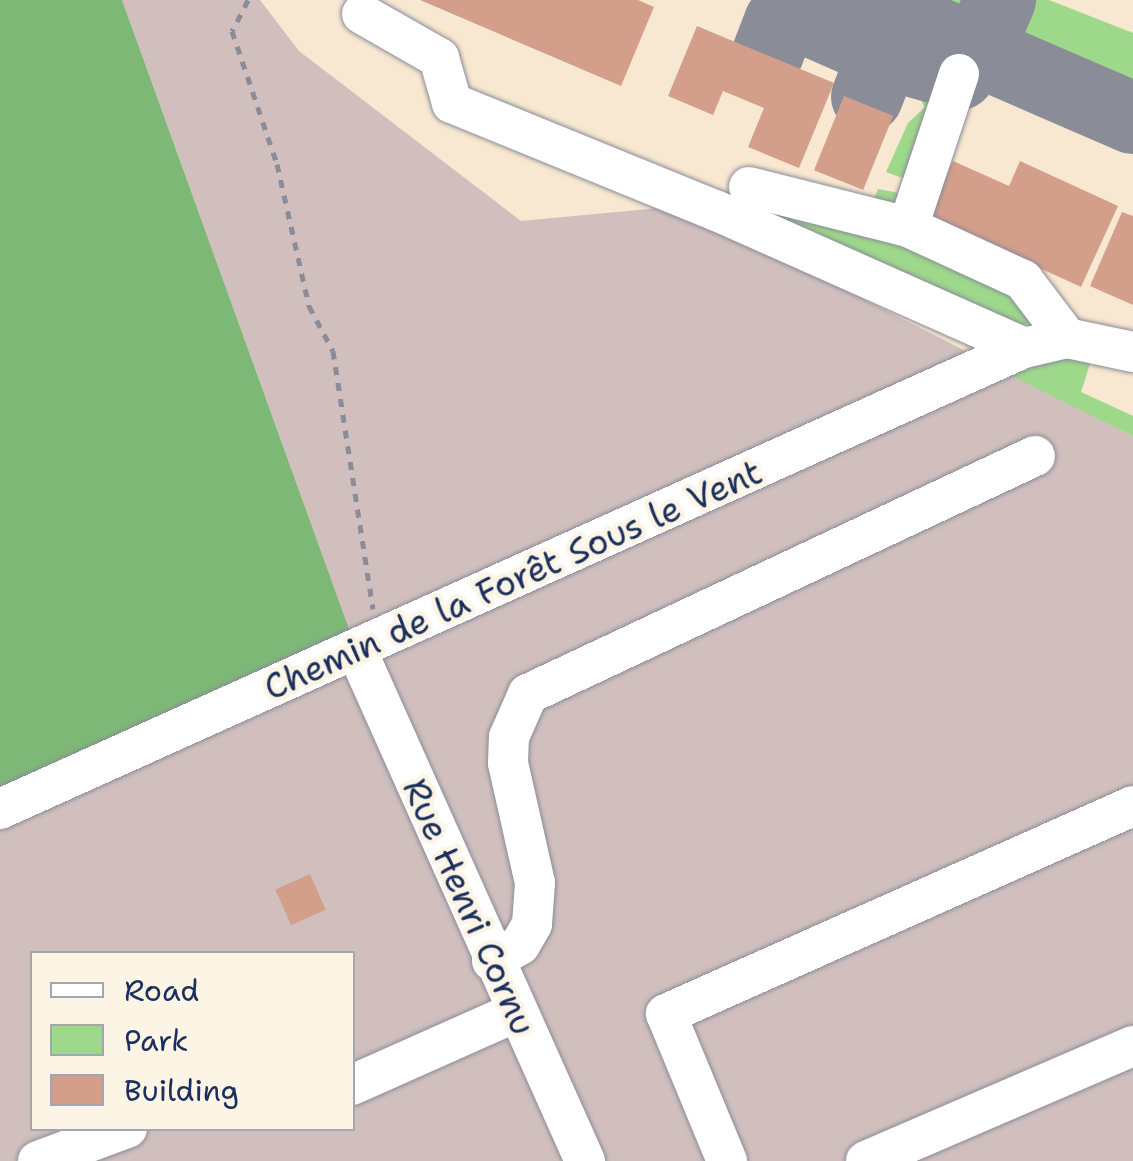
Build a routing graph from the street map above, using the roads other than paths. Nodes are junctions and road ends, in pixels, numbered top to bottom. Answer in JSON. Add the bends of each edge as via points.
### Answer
{"nodes":[{"id":1,"x":362,"y":14,"type":"dead end"},
{"id":2,"x":959,"y":74,"type":"dead end"},
{"id":3,"x":749,"y":187,"type":"dead end"},
{"id":4,"x":908,"y":226,"type":"junction"},
{"id":5,"x":1068,"y":338,"type":"junction"},
{"id":6,"x":1024,"y":348,"type":"junction"},
{"id":7,"x":1133,"y":352,"type":"edge"},
{"id":8,"x":1035,"y":456,"type":"dead end"},
{"id":9,"x":368,"y":646,"type":"junction"},
{"id":10,"x":1133,"y":806,"type":"edge"},
{"id":11,"x":0,"y":809,"type":"edge"},
{"id":12,"x":492,"y":961,"type":"junction"},
{"id":13,"x":514,"y":1013,"type":"junction"},
{"id":14,"x":1133,"y":1046,"type":"edge"},
{"id":15,"x":355,"y":1084,"type":"edge"},
{"id":16,"x":119,"y":1131,"type":"edge"},
{"id":17,"x":38,"y":1161,"type":"edge"},
{"id":18,"x":585,"y":1161,"type":"edge"},
{"id":19,"x":727,"y":1161,"type":"edge"},
{"id":20,"x":866,"y":1161,"type":"edge"}],
"edges":[{"from":1,"to":6,"type":"street","via":[[440,58],[452,103],[717,210]]},
{"from":2,"to":4,"type":"street"},
{"from":3,"to":4,"type":"street"},
{"from":4,"to":5,"type":"street","via":[[1023,280]]},
{"from":5,"to":6,"type":"street","name":"Chemin de la Forêt Sous le Vent"},
{"from":5,"to":7,"type":"street"},
{"from":6,"to":9,"type":"street","name":"Chemin de la Forêt Sous le Vent"},
{"from":8,"to":12,"type":"street","via":[[528,694],[509,738],[508,763],[535,884],[532,924],[520,945]]},
{"from":9,"to":11,"type":"street","name":"Chemin de la Forêt Sous le Vent"},
{"from":9,"to":12,"type":"street","name":"Rue Henri Cornu"},
{"from":10,"to":19,"type":"street","via":[[666,1014]]},
{"from":12,"to":13,"type":"street","name":"Rue Henri Cornu"},
{"from":13,"to":15,"type":"street"},
{"from":13,"to":18,"type":"street","name":"Rue Henri Cornu"},
{"from":14,"to":20,"type":"street"},
{"from":16,"to":17,"type":"street"}]}
